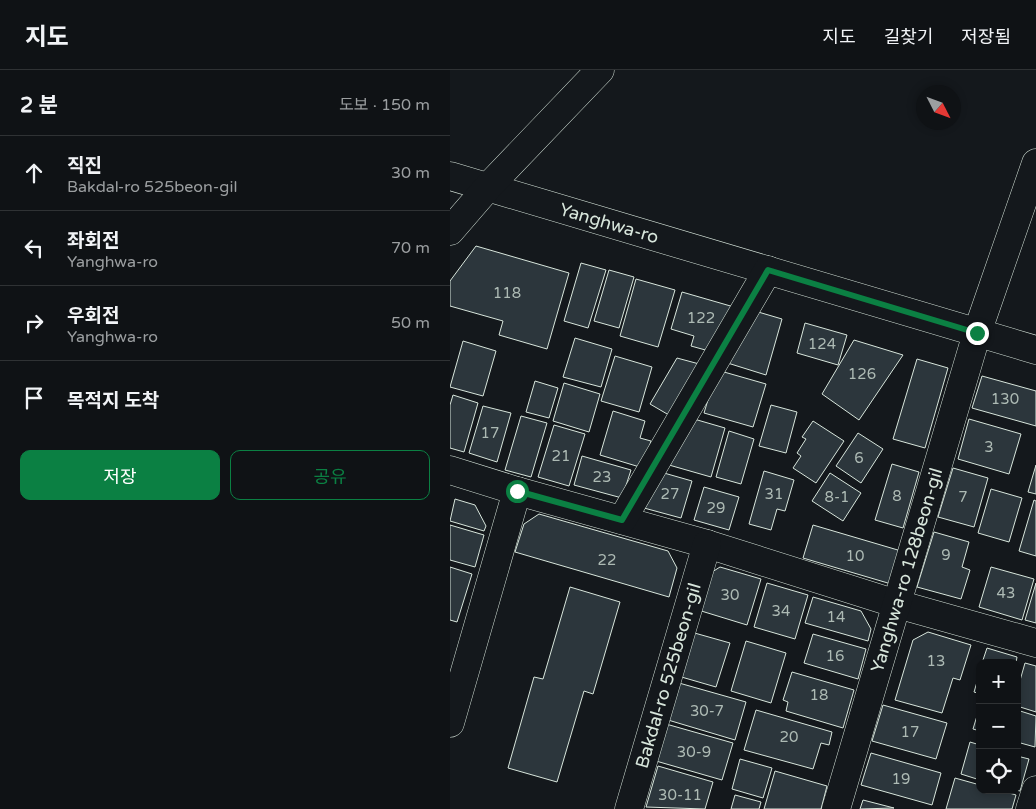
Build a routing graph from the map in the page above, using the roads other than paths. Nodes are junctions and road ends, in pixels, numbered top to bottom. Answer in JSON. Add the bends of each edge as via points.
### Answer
{"nodes":[{"id":1,"x":600,"y":70,"type":"edge"},
{"id":2,"x":1036,"y":162,"type":"edge"},
{"id":3,"x":450,"y":176,"type":"edge"},
{"id":4,"x":488,"y":187,"type":"junction"},
{"id":5,"x":450,"y":232,"type":"edge"},
{"id":6,"x":768,"y":270,"type":"junction"},
{"id":7,"x":977,"y":333,"type":"junction"},
{"id":8,"x":1036,"y":350,"type":"edge"},
{"id":9,"x":450,"y":470,"type":"edge"},
{"id":10,"x":517,"y":491,"type":"junction"},
{"id":11,"x":622,"y":520,"type":"junction"},
{"id":12,"x":707,"y":544,"type":"junction"},
{"id":13,"x":897,"y":604,"type":"junction"},
{"id":14,"x":1036,"y":643,"type":"edge"},
{"id":15,"x":450,"y":723,"type":"edge"},
{"id":16,"x":1036,"y":790,"type":"edge"},
{"id":17,"x":629,"y":809,"type":"edge"},
{"id":18,"x":836,"y":809,"type":"edge"},
{"id":19,"x":1030,"y":809,"type":"edge"}],
"edges":[{"from":1,"to":4,"type":"street"},
{"from":2,"to":7,"type":"street","name":"Yanghwa-ro 128beon-gil"},
{"from":3,"to":4,"type":"street","name":"Yanghwa-ro"},
{"from":4,"to":5,"type":"street"},
{"from":4,"to":6,"type":"street","name":"Yanghwa-ro"},
{"from":6,"to":7,"type":"street","name":"Yanghwa-ro"},
{"from":6,"to":11,"type":"street"},
{"from":7,"to":8,"type":"street","name":"Yanghwa-ro"},
{"from":7,"to":13,"type":"street","name":"Yanghwa-ro 128beon-gil"},
{"from":9,"to":10,"type":"street"},
{"from":10,"to":11,"type":"street"},
{"from":10,"to":15,"type":"street"},
{"from":11,"to":12,"type":"street"},
{"from":12,"to":13,"type":"street"},
{"from":12,"to":17,"type":"street","name":"Bakdal-ro 525beon-gil"},
{"from":13,"to":14,"type":"street"},
{"from":13,"to":18,"type":"street","name":"Yanghwa-ro 128beon-gil"},
{"from":16,"to":19,"type":"street"}]}
